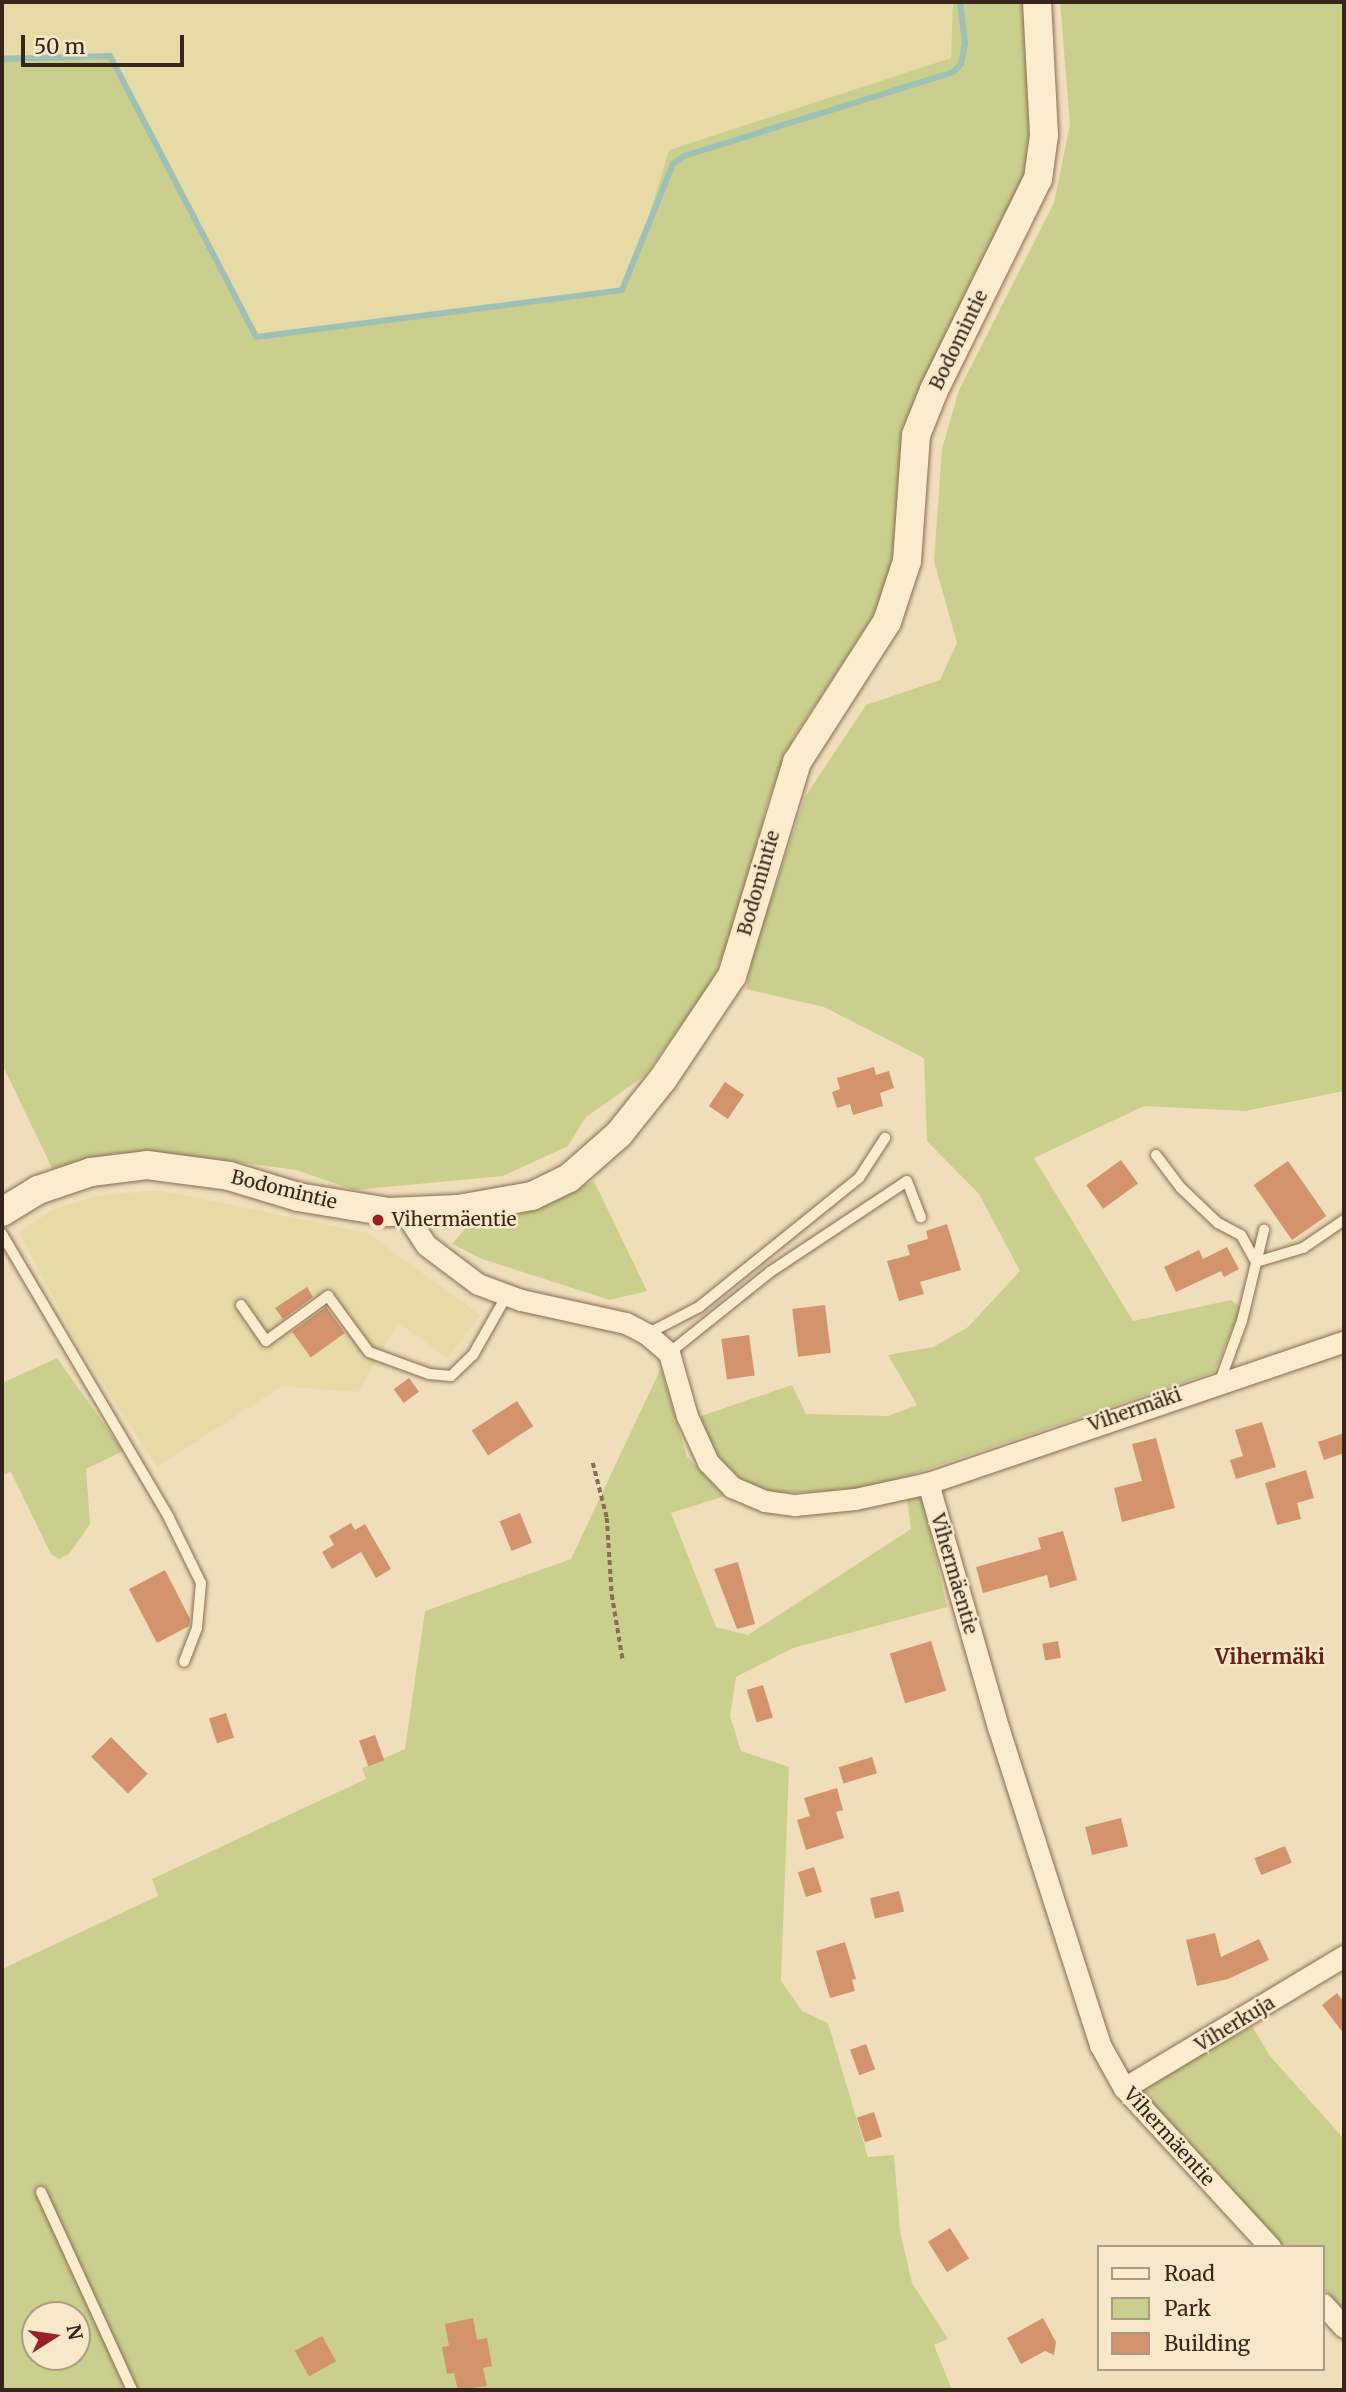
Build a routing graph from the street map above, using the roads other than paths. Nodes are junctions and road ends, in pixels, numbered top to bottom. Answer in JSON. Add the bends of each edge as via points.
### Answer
{"nodes":[{"id":1,"x":1037,"y":2,"type":"edge"},
{"id":2,"x":885,"y":1138,"type":"dead end"},
{"id":3,"x":1156,"y":1155,"type":"dead end"},
{"id":4,"x":2,"y":1212,"type":"edge"},
{"id":5,"x":404,"y":1212,"type":"junction"},
{"id":6,"x":921,"y":1217,"type":"dead end"},
{"id":7,"x":1344,"y":1220,"type":"edge"},
{"id":8,"x":1264,"y":1230,"type":"dead end"},
{"id":9,"x":2,"y":1234,"type":"edge"},
{"id":10,"x":1256,"y":1262,"type":"junction"},
{"id":11,"x":506,"y":1295,"type":"junction"},
{"id":12,"x":241,"y":1305,"type":"dead end"},
{"id":13,"x":647,"y":1334,"type":"junction"},
{"id":14,"x":1344,"y":1341,"type":"edge"},
{"id":15,"x":669,"y":1353,"type":"junction"},
{"id":16,"x":1220,"y":1381,"type":"junction"},
{"id":17,"x":928,"y":1483,"type":"junction"},
{"id":18,"x":184,"y":1662,"type":"dead end"},
{"id":19,"x":1344,"y":1956,"type":"edge"},
{"id":20,"x":1124,"y":2088,"type":"junction"},
{"id":21,"x":41,"y":2192,"type":"dead end"},
{"id":22,"x":1268,"y":2245,"type":"edge"},
{"id":23,"x":1325,"y":2306,"type":"edge"},
{"id":24,"x":1344,"y":2327,"type":"edge"},
{"id":25,"x":132,"y":2390,"type":"edge"}],
"edges":[{"from":1,"to":5,"type":"street","name":"Bodomintie","via":[[1044,135],[1038,179],[916,436],[907,561],[887,622],[797,762],[732,976],[619,1135],[569,1178],[532,1196],[458,1209]]},
{"from":2,"to":13,"type":"lane","via":[[859,1178],[699,1307]]},
{"from":3,"to":10,"type":"lane","via":[[1181,1188],[1218,1223],[1241,1235]]},
{"from":4,"to":5,"type":"street","name":"Bodomintie","via":[[38,1190],[91,1172],[147,1165],[229,1176],[298,1197]]},
{"from":5,"to":11,"type":"street","via":[[426,1245],[447,1264]]},
{"from":6,"to":15,"type":"lane","via":[[908,1181],[770,1272]]},
{"from":7,"to":10,"type":"lane","via":[[1303,1248]]},
{"from":8,"to":10,"type":"lane"},
{"from":9,"to":18,"type":"lane","via":[[169,1518],[201,1583],[197,1628]]},
{"from":10,"to":16,"type":"lane","via":[[1242,1321]]},
{"from":11,"to":12,"type":"lane","via":[[473,1355],[451,1376],[429,1374],[369,1352],[328,1296],[266,1341]]},
{"from":11,"to":13,"type":"street","via":[[626,1322]]},
{"from":13,"to":15,"type":"street"},
{"from":14,"to":16,"type":"street","name":"Vihermäki"},
{"from":15,"to":17,"type":"street","via":[[687,1416],[708,1462],[732,1487],[765,1501],[795,1505],[855,1500]]},
{"from":16,"to":17,"type":"street","name":"Vihermäki"},
{"from":17,"to":20,"type":"street","name":"Vihermäentie","via":[[998,1727],[1100,2045]]},
{"from":19,"to":20,"type":"street","name":"Viherkuja"},
{"from":20,"to":22,"type":"street","name":"Vihermäentie"},
{"from":21,"to":25,"type":"lane"},
{"from":23,"to":24,"type":"street"}]}
